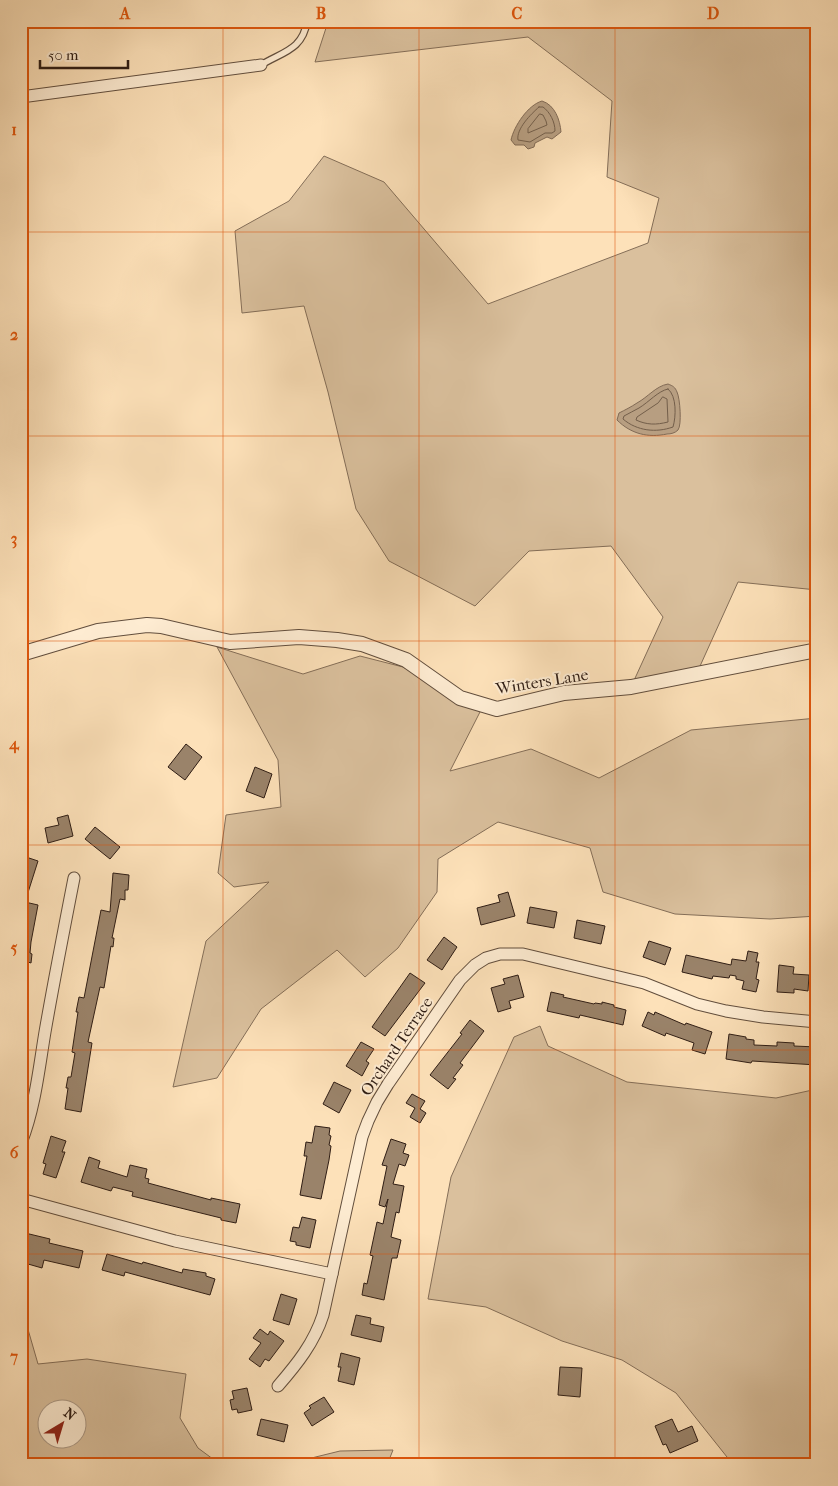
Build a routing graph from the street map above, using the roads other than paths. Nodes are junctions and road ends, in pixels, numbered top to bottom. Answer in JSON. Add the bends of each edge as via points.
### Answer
{"nodes":[{"id":1,"x":307,"y":21,"type":"edge"},
{"id":2,"x":261,"y":65,"type":"joint"},
{"id":3,"x":21,"y":97,"type":"edge"},
{"id":4,"x":817,"y":650,"type":"edge"},
{"id":5,"x":21,"y":654,"type":"edge"},
{"id":6,"x":74,"y":878,"type":"dead end"},
{"id":7,"x":817,"y":1022,"type":"edge"},
{"id":8,"x":21,"y":1143,"type":"edge"},
{"id":9,"x":21,"y":1198,"type":"edge"},
{"id":10,"x":332,"y":1274,"type":"junction"},
{"id":11,"x":278,"y":1386,"type":"dead end"}],
"edges":[{"from":1,"to":2,"type":"lane","via":[[298,45]]},
{"from":2,"to":3,"type":"street"},
{"from":4,"to":5,"type":"street","name":"Winters Lane","via":[[632,687],[564,694],[497,709],[460,698],[406,660],[362,644],[338,640],[300,637],[230,642],[147,625],[98,631]]},
{"from":6,"to":8,"type":"street","via":[[37,1080]]},
{"from":7,"to":10,"type":"street","name":"Orchard Terrace","via":[[726,1011],[697,1004],[644,983],[523,954],[486,958],[460,980],[376,1102],[362,1137]]},
{"from":9,"to":10,"type":"street","via":[[176,1241]]},
{"from":10,"to":11,"type":"street","name":"Orchard Terrace","via":[[316,1336]]}]}
